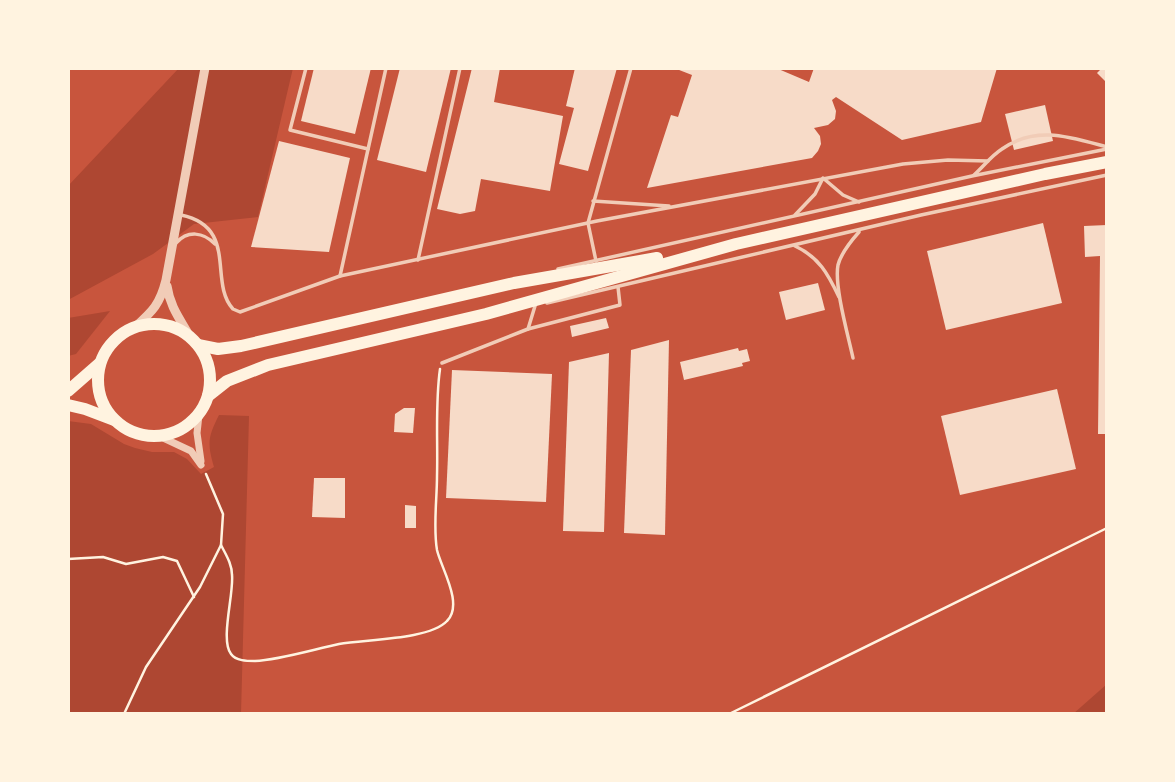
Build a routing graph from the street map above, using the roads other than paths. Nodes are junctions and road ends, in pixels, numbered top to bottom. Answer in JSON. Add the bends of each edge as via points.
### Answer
{"nodes":[{"id":1,"x":205,"y":68,"type":"edge"},
{"id":2,"x":306,"y":68,"type":"edge"},
{"id":3,"x":386,"y":68,"type":"edge"},
{"id":4,"x":460,"y":68,"type":"edge"},
{"id":5,"x":631,"y":68,"type":"edge"},
{"id":6,"x":1107,"y":148,"type":"edge"},
{"id":7,"x":368,"y":149,"type":"junction"},
{"id":8,"x":988,"y":161,"type":"junction"},
{"id":9,"x":1107,"y":162,"type":"edge"},
{"id":10,"x":1107,"y":175,"type":"edge"},
{"id":11,"x":972,"y":176,"type":"junction"},
{"id":12,"x":823,"y":178,"type":"junction"},
{"id":13,"x":593,"y":201,"type":"junction"},
{"id":14,"x":860,"y":202,"type":"junction"},
{"id":15,"x":675,"y":206,"type":"junction"},
{"id":16,"x":794,"y":217,"type":"junction"},
{"id":17,"x":179,"y":220,"type":"junction"},
{"id":18,"x":587,"y":223,"type":"junction"},
{"id":19,"x":860,"y":230,"type":"junction"},
{"id":20,"x":187,"y":235,"type":"junction"},
{"id":21,"x":736,"y":244,"type":"junction"},
{"id":22,"x":216,"y":245,"type":"junction"},
{"id":23,"x":793,"y":246,"type":"junction"},
{"id":24,"x":173,"y":247,"type":"junction"},
{"id":25,"x":418,"y":260,"type":"junction"},
{"id":26,"x":596,"y":261,"type":"junction"},
{"id":27,"x":340,"y":276,"type":"junction"},
{"id":28,"x":166,"y":280,"type":"junction"},
{"id":29,"x":618,"y":287,"type":"junction"},
{"id":30,"x":486,"y":290,"type":"junction"},
{"id":31,"x":840,"y":300,"type":"junction"},
{"id":32,"x":535,"y":306,"type":"junction"},
{"id":33,"x":486,"y":314,"type":"junction"},
{"id":34,"x":135,"y":327,"type":"junction"},
{"id":35,"x":528,"y":329,"type":"junction"},
{"id":36,"x":194,"y":341,"type":"junction"},
{"id":37,"x":853,"y":358,"type":"dead end"},
{"id":38,"x":100,"y":363,"type":"junction"},
{"id":39,"x":442,"y":363,"type":"road end"},
{"id":40,"x":68,"y":391,"type":"edge"},
{"id":41,"x":208,"y":396,"type":"junction"},
{"id":42,"x":68,"y":405,"type":"edge"},
{"id":43,"x":198,"y":415,"type":"junction"},
{"id":44,"x":114,"y":421,"type":"junction"},
{"id":45,"x":159,"y":436,"type":"junction"}],
"edges":[{"from":1,"to":17,"type":"street"},
{"from":2,"to":7,"type":"lane","via":[[290,130]]},
{"from":3,"to":7,"type":"lane"},
{"from":4,"to":25,"type":"lane"},
{"from":5,"to":13,"type":"lane"},
{"from":6,"to":8,"type":"lane","via":[[1042,134],[1019,139]]},
{"from":6,"to":11,"type":"lane"},
{"from":7,"to":27,"type":"lane"},
{"from":8,"to":11,"type":"lane"},
{"from":8,"to":12,"type":"lane","via":[[903,164]]},
{"from":9,"to":21,"type":"highway"},
{"from":10,"to":19,"type":"lane"},
{"from":11,"to":14,"type":"lane"},
{"from":12,"to":14,"type":"lane"},
{"from":12,"to":15,"type":"lane"},
{"from":12,"to":16,"type":"lane"},
{"from":13,"to":15,"type":"lane"},
{"from":13,"to":18,"type":"lane"},
{"from":14,"to":16,"type":"lane"},
{"from":15,"to":18,"type":"lane"},
{"from":16,"to":26,"type":"lane"},
{"from":17,"to":20,"type":"lane"},
{"from":17,"to":22,"type":"lane","via":[[198,221]]},
{"from":17,"to":24,"type":"street"},
{"from":18,"to":25,"type":"lane"},
{"from":18,"to":26,"type":"lane"},
{"from":19,"to":23,"type":"lane"},
{"from":19,"to":31,"type":"lane","via":[[838,265]]},
{"from":20,"to":22,"type":"lane","via":[[196,233]]},
{"from":20,"to":24,"type":"lane"},
{"from":21,"to":30,"type":"highway"},
{"from":21,"to":33,"type":"highway"},
{"from":22,"to":27,"type":"lane","via":[[225,295],[240,312]]},
{"from":23,"to":29,"type":"lane"},
{"from":23,"to":31,"type":"lane","via":[[824,267]]},
{"from":24,"to":28,"type":"street"},
{"from":25,"to":27,"type":"lane"},
{"from":26,"to":30,"type":"lane"},
{"from":28,"to":34,"type":"street","via":[[161,300]]},
{"from":28,"to":36,"type":"street","via":[[169,301]]},
{"from":29,"to":32,"type":"lane"},
{"from":29,"to":35,"type":"lane","via":[[620,305]]},
{"from":30,"to":36,"type":"highway","via":[[241,346],[218,349]]},
{"from":31,"to":37,"type":"lane"},
{"from":32,"to":33,"type":"lane"},
{"from":32,"to":35,"type":"lane"},
{"from":33,"to":41,"type":"highway","via":[[268,365],[227,381]]},
{"from":34,"to":36,"type":"highway","via":[[163,325]]},
{"from":34,"to":38,"type":"highway","via":[[115,340]]},
{"from":35,"to":39,"type":"lane"},
{"from":36,"to":41,"type":"highway","via":[[206,358]]},
{"from":38,"to":40,"type":"highway"},
{"from":38,"to":44,"type":"highway","via":[[100,396]]},
{"from":41,"to":43,"type":"highway"},
{"from":42,"to":44,"type":"highway"},
{"from":43,"to":45,"type":"highway","via":[[181,430]]},
{"from":43,"to":45,"type":"street","via":[[201,465],[191,451]]},
{"from":44,"to":45,"type":"highway","via":[[132,432]]}]}
